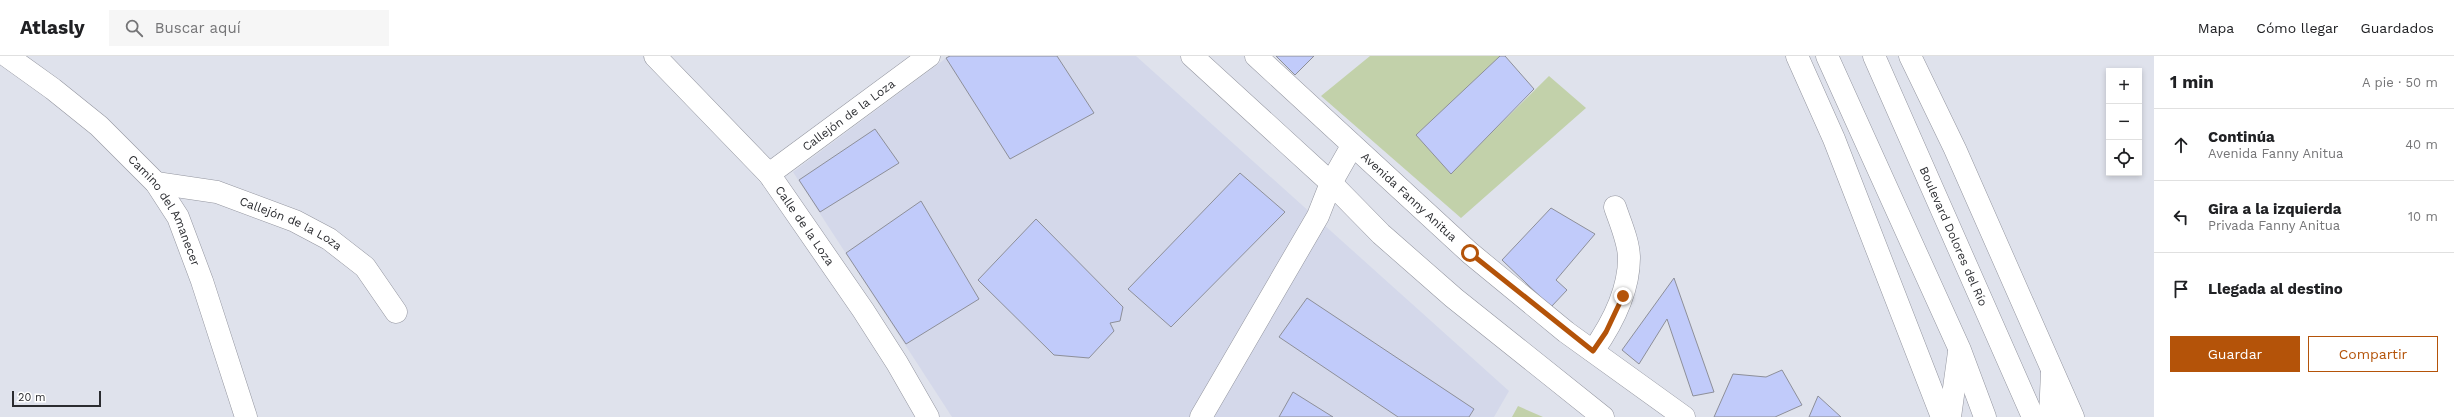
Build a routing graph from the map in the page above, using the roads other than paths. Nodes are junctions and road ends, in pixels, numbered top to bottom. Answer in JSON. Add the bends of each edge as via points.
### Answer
{"nodes":[{"id":1,"x":7,"y":56,"type":"edge"},
{"id":2,"x":655,"y":56,"type":"edge"},
{"id":3,"x":929,"y":56,"type":"edge"},
{"id":4,"x":1192,"y":56,"type":"edge"},
{"id":5,"x":1256,"y":56,"type":"edge"},
{"id":6,"x":1797,"y":56,"type":"edge"},
{"id":7,"x":1827,"y":56,"type":"edge"},
{"id":8,"x":1874,"y":56,"type":"edge"},
{"id":9,"x":1910,"y":56,"type":"edge"},
{"id":10,"x":1352,"y":146,"type":"junction"},
{"id":11,"x":769,"y":174,"type":"junction"},
{"id":12,"x":156,"y":183,"type":"junction"},
{"id":13,"x":1331,"y":184,"type":"junction"},
{"id":14,"x":1616,"y":207,"type":"dead end"},
{"id":15,"x":396,"y":312,"type":"dead end"},
{"id":16,"x":1960,"y":350,"type":"junction"},
{"id":17,"x":1593,"y":351,"type":"junction"},
{"id":18,"x":2052,"y":372,"type":"junction"},
{"id":19,"x":246,"y":417,"type":"edge"},
{"id":20,"x":928,"y":417,"type":"edge"},
{"id":21,"x":1201,"y":417,"type":"edge"},
{"id":22,"x":1603,"y":417,"type":"edge"},
{"id":23,"x":1684,"y":417,"type":"edge"},
{"id":24,"x":1942,"y":417,"type":"edge"},
{"id":25,"x":1950,"y":417,"type":"edge"},
{"id":26,"x":1986,"y":417,"type":"edge"},
{"id":27,"x":2033,"y":417,"type":"edge"},
{"id":28,"x":2050,"y":417,"type":"edge"},
{"id":29,"x":2073,"y":417,"type":"edge"}],
"edges":[{"from":1,"to":12,"type":"street","name":"Camino del Amanecer","via":[[99,126]]},
{"from":2,"to":11,"type":"street","name":"Calle de la Loza"},
{"from":3,"to":11,"type":"street","name":"Callejón de la Loza"},
{"from":4,"to":13,"type":"street"},
{"from":5,"to":10,"type":"street","name":"Avenida Fanny Anitua"},
{"from":6,"to":24,"type":"street","via":[[1834,139]]},
{"from":7,"to":16,"type":"street"},
{"from":8,"to":27,"type":"street","name":"Boulevard Dolores del Río"},
{"from":9,"to":18,"type":"street","via":[[1955,149]]},
{"from":10,"to":13,"type":"street"},
{"from":10,"to":17,"type":"street","name":"Avenida Fanny Anitua","via":[[1470,253]]},
{"from":11,"to":20,"type":"street","name":"Calle de la Loza","via":[[871,323]]},
{"from":12,"to":15,"type":"street","name":"Callejón de la Loza","via":[[217,192],[295,221],[347,252],[365,267]]},
{"from":12,"to":19,"type":"street","name":"Camino del Amanecer","via":[[178,217],[202,281]]},
{"from":13,"to":21,"type":"street","via":[[1318,216]]},
{"from":13,"to":22,"type":"street","via":[[1381,234],[1454,298]]},
{"from":14,"to":17,"type":"street","via":[[1629,257],[1623,296],[1606,332]]},
{"from":16,"to":25,"type":"street"},
{"from":16,"to":26,"type":"street"},
{"from":17,"to":23,"type":"street","name":"Avenida Fanny Anitua"},
{"from":18,"to":28,"type":"street"},
{"from":18,"to":29,"type":"street"}]}
